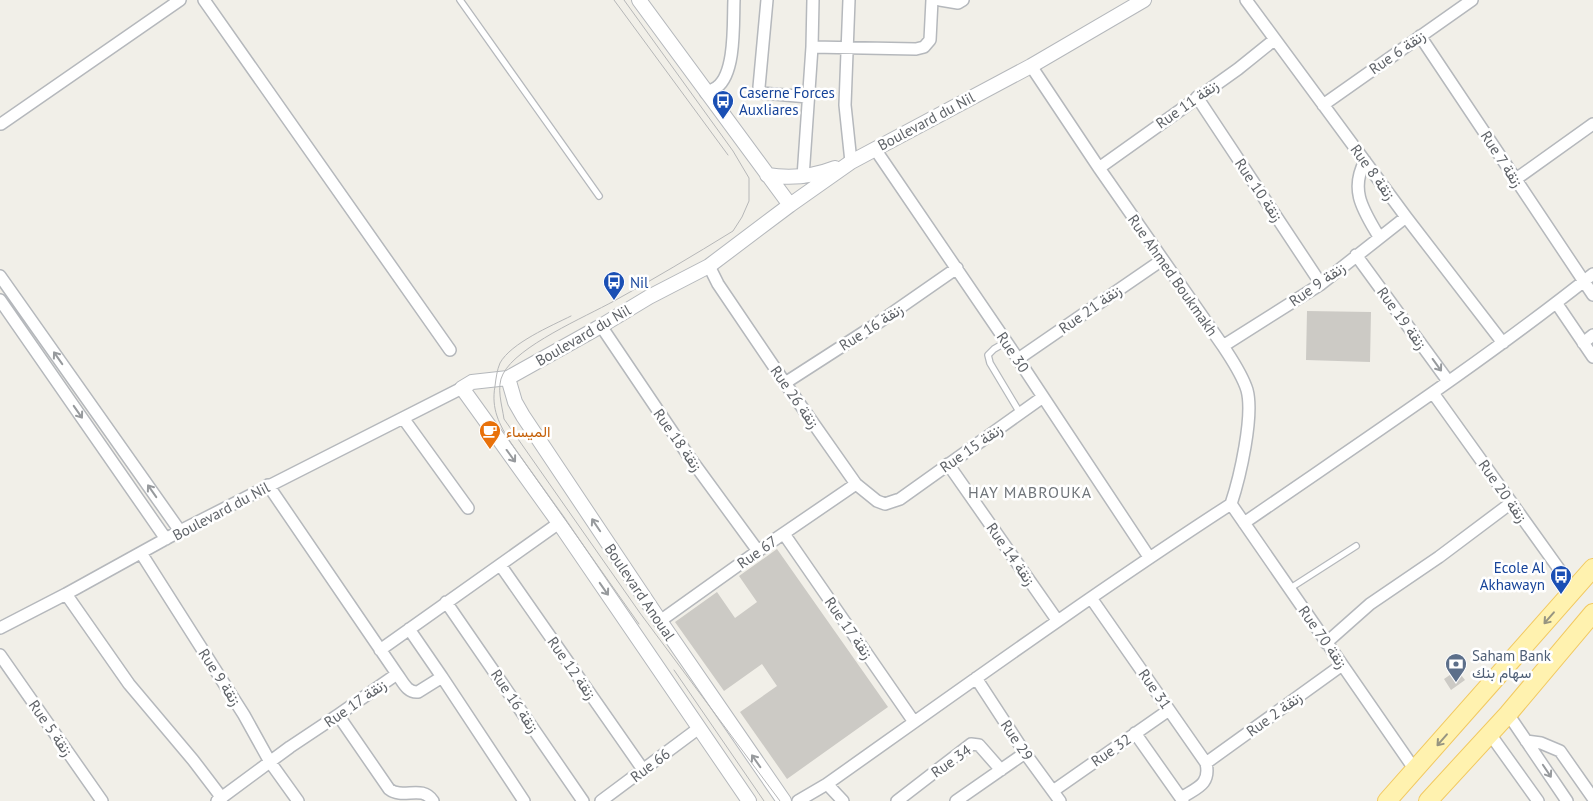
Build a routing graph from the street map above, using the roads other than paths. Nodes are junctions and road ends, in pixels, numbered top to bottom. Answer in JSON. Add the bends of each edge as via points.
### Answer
{"nodes":[{"id":1,"x":180,"y":0,"type":"edge"},
{"id":2,"x":204,"y":0,"type":"edge"},
{"id":3,"x":460,"y":0,"type":"edge"},
{"id":4,"x":639,"y":0,"type":"edge"},
{"id":5,"x":734,"y":0,"type":"edge"},
{"id":6,"x":767,"y":0,"type":"edge"},
{"id":7,"x":813,"y":0,"type":"edge"},
{"id":8,"x":849,"y":0,"type":"edge"},
{"id":9,"x":932,"y":0,"type":"edge"},
{"id":10,"x":940,"y":0,"type":"edge"},
{"id":11,"x":963,"y":0,"type":"edge"},
{"id":12,"x":1144,"y":0,"type":"edge"},
{"id":13,"x":1246,"y":0,"type":"edge"},
{"id":14,"x":1472,"y":0,"type":"edge"},
{"id":15,"x":1420,"y":36,"type":"junction"},
{"id":16,"x":1274,"y":40,"type":"junction"},
{"id":17,"x":812,"y":46,"type":"junction"},
{"id":18,"x":848,"y":48,"type":"junction"},
{"id":19,"x":1031,"y":66,"type":"junction"},
{"id":20,"x":706,"y":93,"type":"junction"},
{"id":21,"x":808,"y":96,"type":"junction"},
{"id":22,"x":1197,"y":97,"type":"junction"},
{"id":23,"x":1323,"y":105,"type":"junction"},
{"id":24,"x":1,"y":124,"type":"edge"},
{"id":25,"x":1593,"y":124,"type":"edge"},
{"id":26,"x":875,"y":149,"type":"junction"},
{"id":27,"x":1365,"y":161,"type":"junction"},
{"id":28,"x":852,"y":162,"type":"junction"},
{"id":29,"x":1098,"y":168,"type":"junction"},
{"id":30,"x":767,"y":176,"type":"junction"},
{"id":31,"x":803,"y":177,"type":"junction"},
{"id":32,"x":1516,"y":179,"type":"junction"},
{"id":33,"x":599,"y":196,"type":"dead end"},
{"id":34,"x":790,"y":205,"type":"junction"},
{"id":35,"x":1406,"y":217,"type":"junction"},
{"id":36,"x":1379,"y":237,"type":"junction"},
{"id":37,"x":1356,"y":255,"type":"junction"},
{"id":38,"x":1162,"y":260,"type":"junction"},
{"id":39,"x":709,"y":266,"type":"junction"},
{"id":40,"x":957,"y":268,"type":"junction"},
{"id":41,"x":0,"y":276,"type":"edge"},
{"id":42,"x":1589,"y":278,"type":"edge"},
{"id":43,"x":1321,"y":284,"type":"junction"},
{"id":44,"x":1593,"y":295,"type":"edge"},
{"id":45,"x":0,"y":300,"type":"edge"},
{"id":46,"x":1556,"y":304,"type":"junction"},
{"id":47,"x":600,"y":326,"type":"junction"},
{"id":48,"x":1593,"y":335,"type":"edge"},
{"id":49,"x":1006,"y":342,"type":"junction"},
{"id":50,"x":1503,"y":343,"type":"junction"},
{"id":51,"x":1583,"y":343,"type":"junction"},
{"id":52,"x":1223,"y":346,"type":"junction"},
{"id":53,"x":450,"y":350,"type":"dead end"},
{"id":54,"x":1593,"y":357,"type":"edge"},
{"id":55,"x":1018,"y":359,"type":"junction"},
{"id":56,"x":508,"y":378,"type":"junction"},
{"id":57,"x":1448,"y":381,"type":"junction"},
{"id":58,"x":785,"y":383,"type":"junction"},
{"id":59,"x":462,"y":388,"type":"junction"},
{"id":60,"x":1433,"y":393,"type":"junction"},
{"id":61,"x":1043,"y":397,"type":"junction"},
{"id":62,"x":1020,"y":413,"type":"junction"},
{"id":63,"x":403,"y":418,"type":"junction"},
{"id":64,"x":948,"y":464,"type":"junction"},
{"id":65,"x":856,"y":484,"type":"junction"},
{"id":66,"x":268,"y":486,"type":"junction"},
{"id":67,"x":900,"y":499,"type":"joint"},
{"id":68,"x":1511,"y":503,"type":"junction"},
{"id":69,"x":1231,"y":504,"type":"junction"},
{"id":70,"x":468,"y":508,"type":"dead end"},
{"id":71,"x":559,"y":523,"type":"junction"},
{"id":72,"x":1244,"y":523,"type":"junction"},
{"id":73,"x":180,"y":531,"type":"junction"},
{"id":74,"x":784,"y":534,"type":"junction"},
{"id":75,"x":166,"y":539,"type":"junction"},
{"id":76,"x":1356,"y":546,"type":"dead end"},
{"id":77,"x":758,"y":551,"type":"junction"},
{"id":78,"x":141,"y":553,"type":"junction"},
{"id":79,"x":1149,"y":556,"type":"junction"},
{"id":80,"x":501,"y":566,"type":"junction"},
{"id":81,"x":1593,"y":568,"type":"edge"},
{"id":82,"x":1289,"y":589,"type":"junction"},
{"id":83,"x":1574,"y":590,"type":"junction"},
{"id":84,"x":66,"y":594,"type":"junction"},
{"id":85,"x":1091,"y":598,"type":"junction"},
{"id":86,"x":446,"y":602,"type":"junction"},
{"id":87,"x":1593,"y":613,"type":"edge"},
{"id":88,"x":1057,"y":620,"type":"junction"},
{"id":89,"x":660,"y":621,"type":"junction"},
{"id":90,"x":0,"y":628,"type":"edge"},
{"id":91,"x":409,"y":629,"type":"junction"},
{"id":92,"x":1326,"y":643,"type":"junction"},
{"id":93,"x":380,"y":650,"type":"junction"},
{"id":94,"x":0,"y":655,"type":"edge"},
{"id":95,"x":1342,"y":665,"type":"junction"},
{"id":96,"x":397,"y":674,"type":"junction"},
{"id":97,"x":442,"y":677,"type":"junction"},
{"id":98,"x":976,"y":678,"type":"junction"},
{"id":99,"x":1169,"y":710,"type":"junction"},
{"id":100,"x":1508,"y":714,"type":"junction"},
{"id":101,"x":338,"y":715,"type":"junction"},
{"id":102,"x":914,"y":722,"type":"junction"},
{"id":103,"x":699,"y":728,"type":"junction"},
{"id":104,"x":1135,"y":733,"type":"junction"},
{"id":105,"x":1490,"y":734,"type":"junction"},
{"id":106,"x":1526,"y":741,"type":"junction"},
{"id":107,"x":1025,"y":753,"type":"junction"},
{"id":108,"x":270,"y":762,"type":"junction"},
{"id":109,"x":1206,"y":763,"type":"junction"},
{"id":110,"x":1001,"y":770,"type":"junction"},
{"id":111,"x":1415,"y":770,"type":"junction"},
{"id":112,"x":644,"y":771,"type":"junction"},
{"id":113,"x":827,"y":784,"type":"junction"},
{"id":114,"x":1053,"y":791,"type":"junction"},
{"id":115,"x":1593,"y":798,"type":"edge"},
{"id":116,"x":219,"y":799,"type":"edge"},
{"id":117,"x":1182,"y":799,"type":"edge"},
{"id":118,"x":102,"y":801,"type":"edge"},
{"id":119,"x":298,"y":801,"type":"edge"},
{"id":120,"x":433,"y":801,"type":"edge"},
{"id":121,"x":524,"y":801,"type":"edge"},
{"id":122,"x":583,"y":801,"type":"edge"},
{"id":123,"x":601,"y":801,"type":"edge"},
{"id":124,"x":749,"y":801,"type":"edge"},
{"id":125,"x":784,"y":801,"type":"edge"},
{"id":126,"x":798,"y":801,"type":"edge"},
{"id":127,"x":843,"y":801,"type":"edge"},
{"id":128,"x":897,"y":801,"type":"edge"},
{"id":129,"x":957,"y":801,"type":"edge"},
{"id":130,"x":1060,"y":801,"type":"edge"},
{"id":131,"x":1388,"y":801,"type":"edge"},
{"id":132,"x":1428,"y":801,"type":"edge"},
{"id":133,"x":1538,"y":801,"type":"edge"},
{"id":134,"x":1568,"y":801,"type":"edge"}],
"edges":[{"from":1,"to":24,"type":"street"},
{"from":2,"to":53,"type":"street"},
{"from":3,"to":33,"type":"lane"},
{"from":4,"to":20,"type":"street"},
{"from":5,"to":20,"type":"street","via":[[728,71],[718,87]]},
{"from":6,"to":21,"type":"street","via":[[761,93]]},
{"from":7,"to":17,"type":"street"},
{"from":8,"to":18,"type":"street"},
{"from":9,"to":18,"type":"street","via":[[930,40],[924,47]]},
{"from":10,"to":11,"type":"street"},
{"from":12,"to":19,"type":"street","name":"Boulevard du Nil"},
{"from":13,"to":16,"type":"street","name":"Rue 8 زنقة"},
{"from":14,"to":15,"type":"street","name":"Rue 6 زنقة"},
{"from":15,"to":23,"type":"street","name":"Rue 6 زنقة"},
{"from":15,"to":32,"type":"street","name":"Rue 7 زنقة"},
{"from":16,"to":22,"type":"street","name":"Rue 11 زنقة"},
{"from":16,"to":23,"type":"street","name":"Rue 8 زنقة"},
{"from":17,"to":18,"type":"street"},
{"from":17,"to":21,"type":"street"},
{"from":18,"to":28,"type":"street","via":[[845,105]]},
{"from":19,"to":26,"type":"street","name":"Boulevard du Nil"},
{"from":19,"to":29,"type":"street","name":"Rue Ahmed Boukmakh"},
{"from":20,"to":30,"type":"street"},
{"from":21,"to":31,"type":"street"},
{"from":22,"to":29,"type":"street","name":"Rue 11 زنقة"},
{"from":22,"to":43,"type":"street","name":"Rue 10 زنقة"},
{"from":23,"to":27,"type":"street","name":"Rue 8 زنقة"},
{"from":25,"to":32,"type":"street"},
{"from":26,"to":28,"type":"street","name":"Boulevard du Nil"},
{"from":26,"to":40,"type":"street","name":"Rue 30"},
{"from":27,"to":35,"type":"street","name":"Rue 8 زنقة"},
{"from":27,"to":36,"type":"street","via":[[1358,181],[1359,199]]},
{"from":28,"to":31,"type":"street"},
{"from":28,"to":34,"type":"street","name":"Boulevard du Nil"},
{"from":29,"to":38,"type":"street","name":"Rue Ahmed Boukmakh"},
{"from":30,"to":31,"type":"street"},
{"from":30,"to":34,"type":"street"},
{"from":32,"to":42,"type":"street","name":"Rue 7 زنقة"},
{"from":34,"to":39,"type":"street","name":"Boulevard du Nil"},
{"from":35,"to":36,"type":"street","name":"Rue 9 زنقة"},
{"from":35,"to":50,"type":"street","name":"Rue 8 زنقة"},
{"from":36,"to":37,"type":"street","name":"Rue 9 زنقة"},
{"from":37,"to":43,"type":"street","name":"Rue 9 زنقة"},
{"from":37,"to":57,"type":"street","name":"Rue 19 زنقة","one_way":true},
{"from":38,"to":52,"type":"street","name":"Rue Ahmed Boukmakh"},
{"from":38,"to":55,"type":"street","name":"Rue 21 زنقة"},
{"from":39,"to":47,"type":"street","name":"Boulevard du Nil","via":[[649,296]]},
{"from":39,"to":58,"type":"street","name":"Rue 26 زنقة"},
{"from":40,"to":49,"type":"street","name":"Rue 30"},
{"from":40,"to":58,"type":"street","name":"Rue 16 زنقة"},
{"from":73,"to":41,"type":"street","one_way":true},
{"from":42,"to":44,"type":"street","name":"Rue 7 زنقة"},
{"from":42,"to":46,"type":"street"},
{"from":43,"to":52,"type":"street","name":"Rue 9 زنقة"},
{"from":45,"to":75,"type":"street","one_way":true},
{"from":46,"to":50,"type":"street"},
{"from":46,"to":51,"type":"street"},
{"from":47,"to":56,"type":"street","name":"Boulevard du Nil"},
{"from":47,"to":77,"type":"street","name":"Rue 18 زنقة"},
{"from":48,"to":51,"type":"street"},
{"from":49,"to":55,"type":"street","name":"Rue 30"},
{"from":49,"to":62,"type":"lane","via":[[988,355]]},
{"from":50,"to":57,"type":"street"},
{"from":51,"to":54,"type":"street"},
{"from":52,"to":69,"type":"street","name":"Rue Ahmed Boukmakh","via":[[1241,376],[1249,402],[1241,470]]},
{"from":55,"to":61,"type":"street","name":"Rue 30"},
{"from":56,"to":59,"type":"street","name":"Boulevard du Nil","via":[[472,382]]},
{"from":89,"to":56,"type":"street","name":"Boulevard Anoual","one_way":true,"via":[[515,402]]},
{"from":57,"to":60,"type":"street"},
{"from":58,"to":65,"type":"street","name":"Rue 26 زنقة"},
{"from":59,"to":63,"type":"street","name":"Boulevard du Nil"},
{"from":59,"to":71,"type":"street","name":"Boulevard Anoual","one_way":true},
{"from":60,"to":68,"type":"street","name":"Rue 20 زنقة"},
{"from":60,"to":72,"type":"street"},
{"from":61,"to":62,"type":"street","name":"Rue 15 زنقة"},
{"from":61,"to":79,"type":"street","name":"Rue 30"},
{"from":62,"to":64,"type":"street","name":"Rue 15 زنقة"},
{"from":63,"to":66,"type":"street","name":"Boulevard du Nil"},
{"from":63,"to":70,"type":"street"},
{"from":64,"to":67,"type":"street","name":"Rue 15 زنقة"},
{"from":64,"to":88,"type":"street","name":"Rue 14 زنقة"},
{"from":65,"to":67,"type":"street","name":"Rue 26 زنقة","via":[[885,504]]},
{"from":65,"to":74,"type":"street","name":"Rue 67"},
{"from":66,"to":73,"type":"street","name":"Boulevard du Nil"},
{"from":66,"to":93,"type":"street"},
{"from":68,"to":83,"type":"street","name":"Rue 20 زنقة"},
{"from":68,"to":92,"type":"street","via":[[1370,604]]},
{"from":69,"to":72,"type":"street","name":"Rue 70 زنقة"},
{"from":69,"to":79,"type":"street"},
{"from":71,"to":80,"type":"street"},
{"from":71,"to":103,"type":"street","name":"Boulevard Anoual","one_way":true},
{"from":72,"to":82,"type":"street","name":"Rue 70 زنقة"},
{"from":73,"to":75,"type":"street","name":"Boulevard du Nil"},
{"from":74,"to":77,"type":"street","name":"Rue 67"},
{"from":74,"to":102,"type":"street","name":"Rue 17 زنقة"},
{"from":75,"to":78,"type":"street","name":"Boulevard du Nil"},
{"from":76,"to":82,"type":"lane"},
{"from":77,"to":89,"type":"street","name":"Rue 67"},
{"from":78,"to":84,"type":"street","name":"Boulevard du Nil"},
{"from":78,"to":108,"type":"street","name":"Rue 9 زنقة","via":[[244,715]]},
{"from":79,"to":85,"type":"street"},
{"from":80,"to":86,"type":"street"},
{"from":80,"to":112,"type":"street","name":"Rue 12 زنقة"},
{"from":81,"to":83,"type":"main road"},
{"from":82,"to":92,"type":"street","name":"Rue 70 زنقة"},
{"from":83,"to":111,"type":"main road","one_way":true},
{"from":84,"to":90,"type":"street","name":"Boulevard du Nil"},
{"from":84,"to":116,"type":"street","via":[[129,684],[193,760]]},
{"from":85,"to":88,"type":"street"},
{"from":85,"to":99,"type":"street","name":"Rue 31"},
{"from":86,"to":91,"type":"street"},
{"from":86,"to":122,"type":"street","name":"Rue 16 زنقة"},
{"from":87,"to":100,"type":"main road"},
{"from":88,"to":98,"type":"street"},
{"from":125,"to":89,"type":"street","name":"Boulevard Anoual","one_way":true},
{"from":91,"to":93,"type":"street"},
{"from":91,"to":97,"type":"street"},
{"from":92,"to":95,"type":"street","name":"Rue 70 زنقة"},
{"from":93,"to":96,"type":"street"},
{"from":94,"to":118,"type":"street","name":"Rue 5 زنقة"},
{"from":95,"to":109,"type":"street","name":"Rue 2 زنقة"},
{"from":95,"to":111,"type":"street","name":"Rue 70 زنقة"},
{"from":96,"to":97,"type":"street","name":"Rue 17 زنقة","via":[[414,692]]},
{"from":96,"to":101,"type":"street","name":"Rue 17 زنقة"},
{"from":97,"to":121,"type":"street"},
{"from":98,"to":102,"type":"street"},
{"from":98,"to":107,"type":"street","name":"Rue 29"},
{"from":99,"to":104,"type":"street","name":"Rue 32"},
{"from":99,"to":109,"type":"street","name":"Rue 31"},
{"from":100,"to":105,"type":"main road"},
{"from":100,"to":106,"type":"street"},
{"from":101,"to":108,"type":"street","name":"Rue 17 زنقة"},
{"from":101,"to":120,"type":"street","via":[[389,789],[400,794],[424,792]]},
{"from":102,"to":113,"type":"street"},
{"from":103,"to":112,"type":"street","name":"Rue 66"},
{"from":103,"to":124,"type":"street","name":"Boulevard Anoual"},
{"from":104,"to":114,"type":"street","name":"Rue 32"},
{"from":104,"to":117,"type":"street"},
{"from":105,"to":132,"type":"main road"},
{"from":105,"to":133,"type":"street"},
{"from":106,"to":115,"type":"street","via":[[1560,751]]},
{"from":106,"to":134,"type":"street","one_way":true},
{"from":107,"to":110,"type":"street"},
{"from":107,"to":114,"type":"street","name":"Rue 29"},
{"from":108,"to":116,"type":"street","name":"Rue 17 زنقة"},
{"from":108,"to":119,"type":"street","name":"Rue 9 زنقة"},
{"from":109,"to":117,"type":"street","via":[[1204,783]]},
{"from":110,"to":128,"type":"street","name":"Rue 34","via":[[979,745],[971,744]]},
{"from":110,"to":129,"type":"street"},
{"from":111,"to":131,"type":"main road"},
{"from":112,"to":123,"type":"street","name":"Rue 66"},
{"from":113,"to":126,"type":"street"},
{"from":113,"to":127,"type":"street"},
{"from":114,"to":130,"type":"street","name":"Rue 29"}]}
